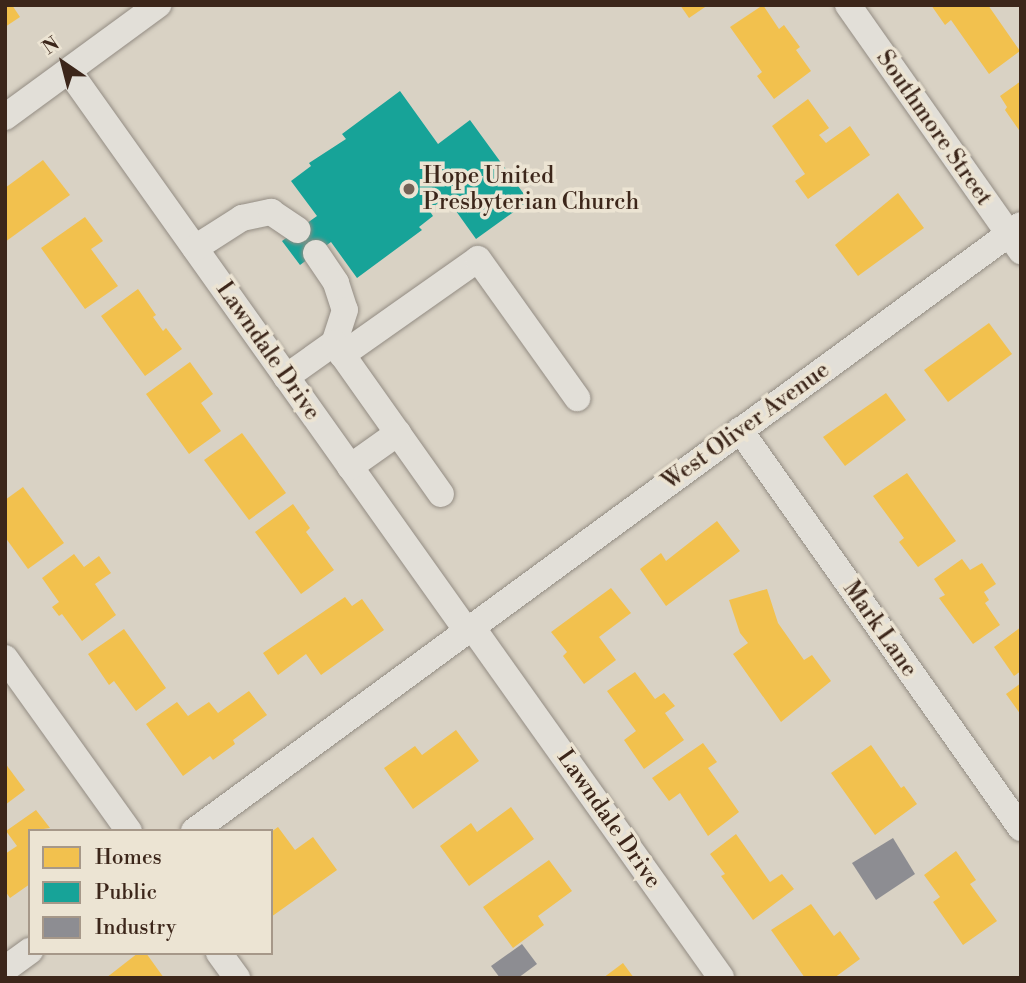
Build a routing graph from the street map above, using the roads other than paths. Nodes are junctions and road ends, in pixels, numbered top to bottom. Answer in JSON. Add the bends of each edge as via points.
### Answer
{"nodes":[{"id":1,"x":158,"y":5,"type":"edge"},
{"id":2,"x":848,"y":5,"type":"edge"},
{"id":3,"x":69,"y":71,"type":"junction"},
{"id":4,"x":5,"y":117,"type":"edge"},
{"id":5,"x":298,"y":230,"type":"dead end"},
{"id":6,"x":1017,"y":237,"type":"edge"},
{"id":7,"x":195,"y":248,"type":"junction"},
{"id":8,"x":316,"y":253,"type":"dead end"},
{"id":9,"x":338,"y":349,"type":"junction"},
{"id":10,"x":286,"y":377,"type":"junction"},
{"id":11,"x":577,"y":398,"type":"dead end"},
{"id":12,"x":740,"y":430,"type":"junction"},
{"id":13,"x":398,"y":433,"type":"junction"},
{"id":14,"x":350,"y":467,"type":"junction"},
{"id":15,"x":441,"y":494,"type":"dead end"},
{"id":16,"x":469,"y":629,"type":"junction"},
{"id":17,"x":5,"y":658,"type":"edge"},
{"id":18,"x":1021,"y":828,"type":"edge"},
{"id":19,"x":128,"y":829,"type":"edge"},
{"id":20,"x":197,"y":829,"type":"edge"},
{"id":21,"x":28,"y":952,"type":"edge"},
{"id":22,"x":220,"y":955,"type":"edge"},
{"id":23,"x":5,"y":969,"type":"edge"},
{"id":24,"x":237,"y":978,"type":"edge"},
{"id":25,"x":721,"y":978,"type":"edge"}],
"edges":[{"from":1,"to":3,"type":"street"},
{"from":2,"to":6,"type":"street","name":"Southmore Street"},
{"from":3,"to":4,"type":"street"},
{"from":3,"to":7,"type":"street","name":"Lawndale Drive"},
{"from":5,"to":7,"type":"street","via":[[271,212],[242,218]]},
{"from":6,"to":12,"type":"street","name":"West Oliver Avenue"},
{"from":7,"to":10,"type":"street","name":"Lawndale Drive"},
{"from":8,"to":9,"type":"street","via":[[345,310]]},
{"from":9,"to":10,"type":"street"},
{"from":9,"to":11,"type":"street","via":[[478,260]]},
{"from":9,"to":13,"type":"street"},
{"from":10,"to":14,"type":"street","name":"Lawndale Drive"},
{"from":12,"to":16,"type":"street","name":"West Oliver Avenue"},
{"from":12,"to":18,"type":"street","name":"Mark Lane"},
{"from":13,"to":14,"type":"street"},
{"from":13,"to":15,"type":"street"},
{"from":14,"to":16,"type":"street","name":"Lawndale Drive"},
{"from":16,"to":20,"type":"street","name":"West Oliver Avenue"},
{"from":16,"to":25,"type":"street","name":"Lawndale Drive"},
{"from":17,"to":19,"type":"street"},
{"from":21,"to":23,"type":"street"},
{"from":22,"to":24,"type":"street"}]}
